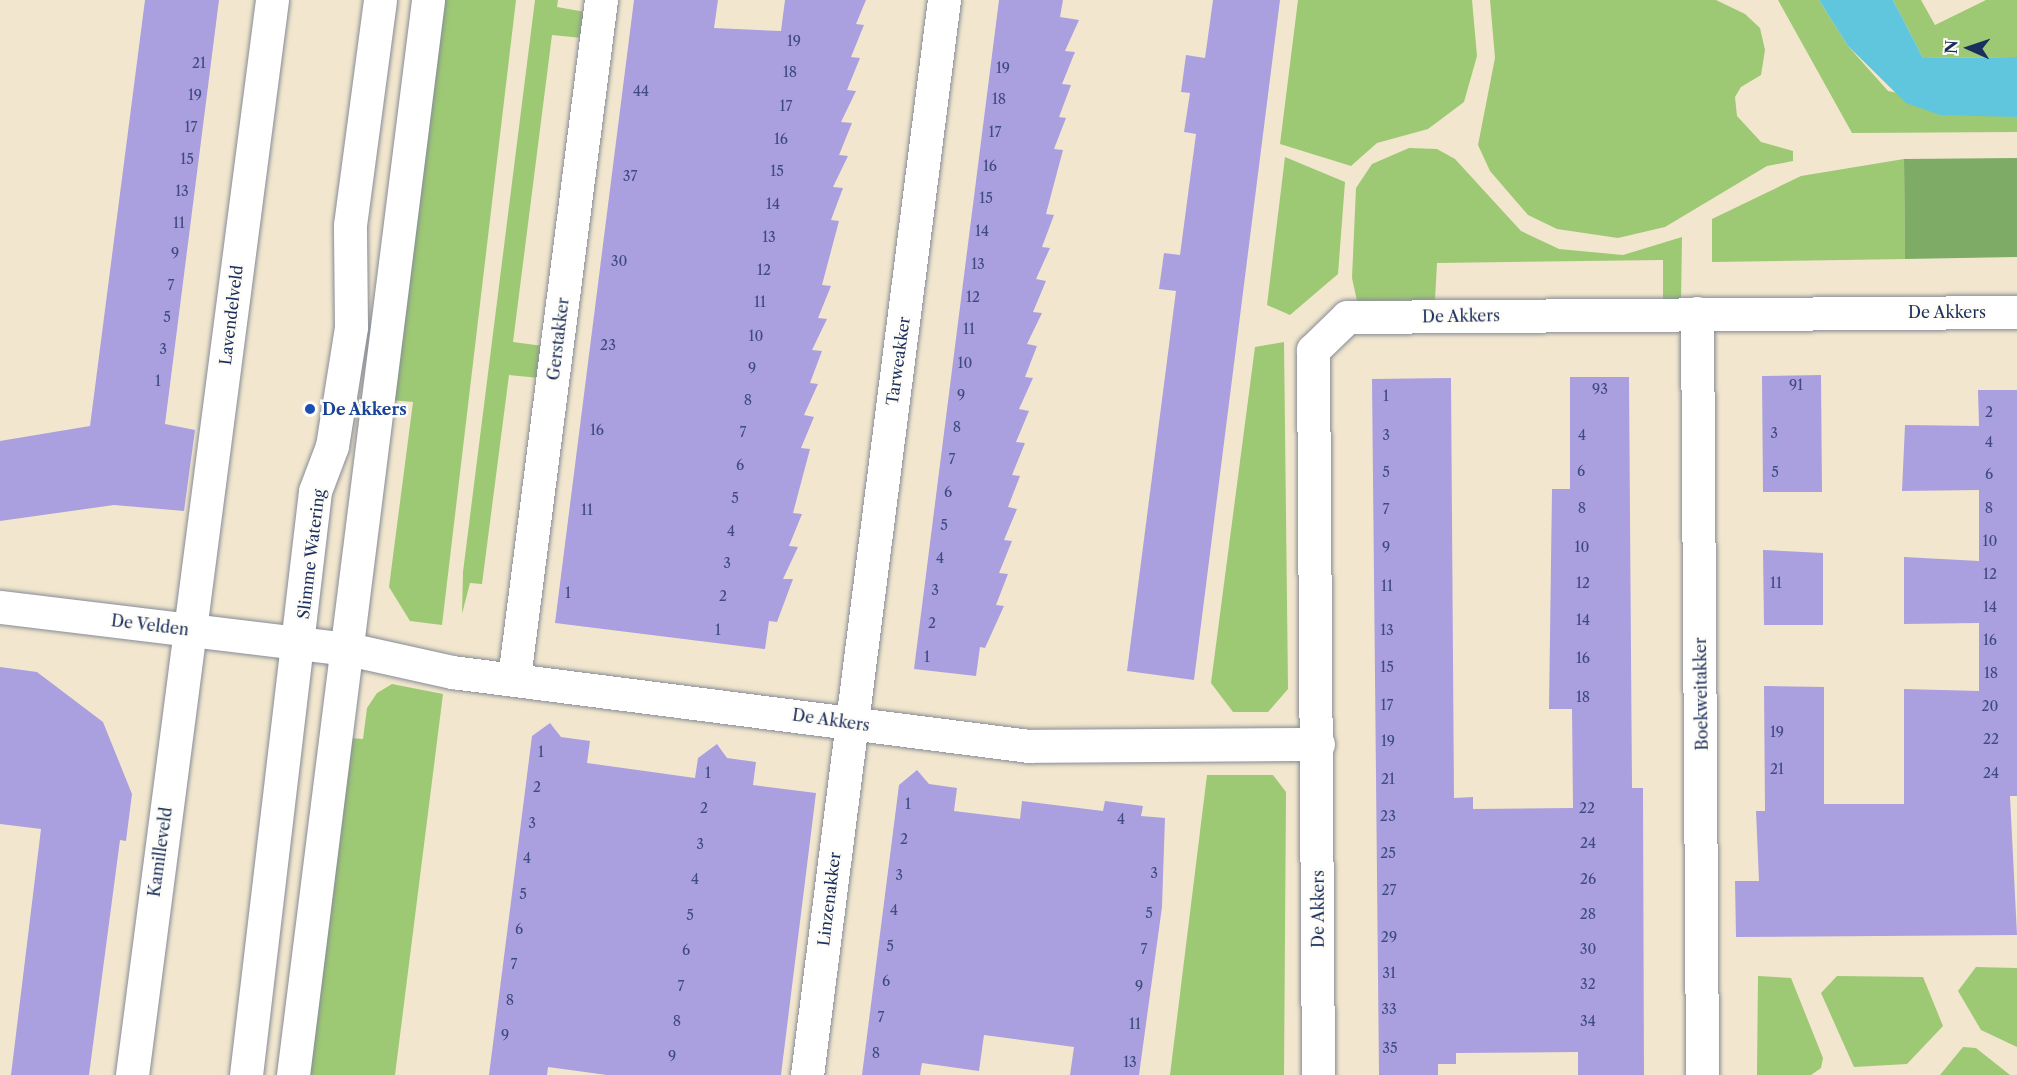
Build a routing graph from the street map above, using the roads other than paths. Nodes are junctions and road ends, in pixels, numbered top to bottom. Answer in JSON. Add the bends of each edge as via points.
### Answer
{"nodes":[{"id":1,"x":272,"y":0,"type":"edge"},
{"id":2,"x":380,"y":0,"type":"edge"},
{"id":3,"x":428,"y":0,"type":"edge"},
{"id":4,"x":601,"y":0,"type":"edge"},
{"id":5,"x":944,"y":0,"type":"edge"},
{"id":6,"x":2017,"y":312,"type":"edge"},
{"id":7,"x":1697,"y":314,"type":"junction"},
{"id":8,"x":0,"y":607,"type":"edge"},
{"id":9,"x":190,"y":630,"type":"junction"},
{"id":10,"x":300,"y":643,"type":"junction"},
{"id":11,"x":348,"y":649,"type":"junction"},
{"id":12,"x":514,"y":678,"type":"junction"},
{"id":13,"x":851,"y":723,"type":"junction"},
{"id":14,"x":1318,"y":744,"type":"junction"},
{"id":15,"x":132,"y":1075,"type":"edge"},
{"id":16,"x":246,"y":1075,"type":"edge"},
{"id":17,"x":293,"y":1075,"type":"edge"},
{"id":18,"x":807,"y":1075,"type":"edge"},
{"id":19,"x":1318,"y":1075,"type":"edge"},
{"id":20,"x":1702,"y":1075,"type":"edge"}],
"edges":[{"from":1,"to":9,"type":"street","name":"Lavendelveld"},
{"from":2,"to":10,"type":"street","name":"Slimme Watering","via":[[350,225],[351,327],[332,446],[315,491]]},
{"from":3,"to":11,"type":"street"},
{"from":4,"to":12,"type":"street","name":"Gerstakker"},
{"from":5,"to":13,"type":"street","name":"Tarweakker"},
{"from":6,"to":7,"type":"street","name":"De Akkers"},
{"from":7,"to":14,"type":"street","name":"De Akkers","via":[[1347,317],[1313,350]]},
{"from":7,"to":20,"type":"street","name":"Boekweitakker"},
{"from":8,"to":9,"type":"street","name":"De Velden"},
{"from":9,"to":10,"type":"street","name":"De Velden"},
{"from":9,"to":15,"type":"street","name":"Kamilleveld"},
{"from":10,"to":11,"type":"street","name":"De Velden"},
{"from":10,"to":16,"type":"street","name":"Slimme Watering"},
{"from":11,"to":12,"type":"street","name":"De Akkers","via":[[452,672]]},
{"from":11,"to":17,"type":"street"},
{"from":12,"to":13,"type":"street","name":"De Akkers"},
{"from":13,"to":14,"type":"street","name":"De Akkers","via":[[1029,746]]},
{"from":13,"to":18,"type":"street","name":"Linzenakker"},
{"from":14,"to":19,"type":"street","name":"De Akkers"}]}
